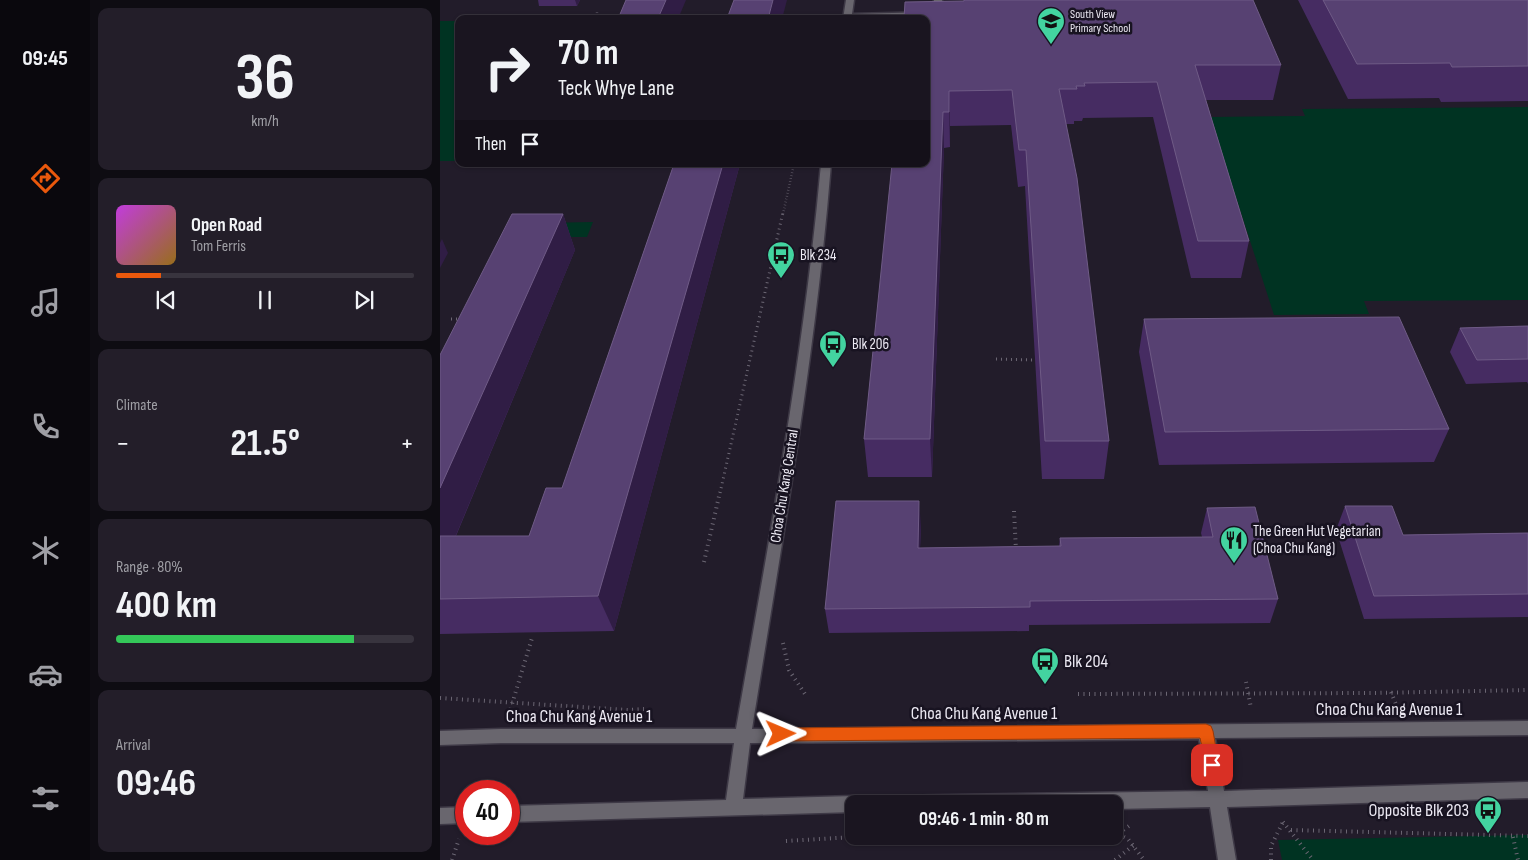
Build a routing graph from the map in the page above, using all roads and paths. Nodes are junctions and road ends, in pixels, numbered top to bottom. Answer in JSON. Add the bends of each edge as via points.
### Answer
{"nodes":[{"id":1,"x":850,"y":0,"type":"edge"},
{"id":2,"x":938,"y":0,"type":"edge"},
{"id":3,"x":847,"y":15,"type":"edge"},
{"id":4,"x":930,"y":15,"type":"edge"},
{"id":5,"x":793,"y":167,"type":"edge"},
{"id":6,"x":826,"y":167,"type":"edge"},
{"id":7,"x":469,"y":318,"type":"edge"},
{"id":8,"x":451,"y":319,"type":"dead end"},
{"id":9,"x":996,"y":359,"type":"dead end"},
{"id":10,"x":1033,"y":360,"type":"dead end"},
{"id":11,"x":1014,"y":511,"type":"dead end"},
{"id":12,"x":1017,"y":556,"type":"edge"},
{"id":13,"x":704,"y":562,"type":"dead end"},
{"id":14,"x":532,"y":638,"type":"dead end"},
{"id":15,"x":517,"y":687,"type":"dead end"},
{"id":16,"x":1528,"y":690,"type":"edge"},
{"id":17,"x":1078,"y":694,"type":"dead end"},
{"id":18,"x":440,"y":698,"type":"edge"},
{"id":19,"x":644,"y":708,"type":"dead end"},
{"id":20,"x":1528,"y":728,"type":"edge"},
{"id":21,"x":1206,"y":731,"type":"junction"},
{"id":22,"x":743,"y":735,"type":"junction"},
{"id":23,"x":440,"y":738,"type":"edge"},
{"id":24,"x":1528,"y":790,"type":"edge"},
{"id":25,"x":1218,"y":799,"type":"junction"},
{"id":26,"x":1123,"y":800,"type":"edge"},
{"id":27,"x":845,"y":804,"type":"edge"},
{"id":28,"x":734,"y":806,"type":"junction"},
{"id":29,"x":520,"y":814,"type":"edge"},
{"id":30,"x":455,"y":815,"type":"edge"},
{"id":31,"x":440,"y":816,"type":"edge"},
{"id":32,"x":1283,"y":822,"type":"dead end"},
{"id":33,"x":1528,"y":836,"type":"edge"},
{"id":34,"x":1123,"y":837,"type":"edge"},
{"id":35,"x":1513,"y":837,"type":"junction"},
{"id":36,"x":845,"y":838,"type":"edge"},
{"id":37,"x":786,"y":841,"type":"dead end"},
{"id":38,"x":1134,"y":845,"type":"junction"},
{"id":39,"x":1141,"y":859,"type":"edge"},
{"id":40,"x":1115,"y":860,"type":"edge"},
{"id":41,"x":1227,"y":860,"type":"edge"},
{"id":42,"x":1271,"y":860,"type":"edge"},
{"id":43,"x":1313,"y":860,"type":"edge"},
{"id":44,"x":1518,"y":860,"type":"edge"}],
"edges":[{"from":1,"to":3,"type":"street"},
{"from":2,"to":4,"type":"street","via":[[937,10]]},
{"from":5,"to":13,"type":"path"},
{"from":6,"to":22,"type":"street","name":"Choa Chu Kang Central","via":[[819,248],[786,475]]},
{"from":7,"to":8,"type":"path"},
{"from":9,"to":10,"type":"path"},
{"from":11,"to":12,"type":"path"},
{"from":14,"to":15,"type":"path"},
{"from":16,"to":17,"type":"path"},
{"from":18,"to":19,"type":"path","via":[[628,710]]},
{"from":20,"to":21,"type":"street","name":"Choa Chu Kang Avenue 1"},
{"from":21,"to":22,"type":"street","name":"Choa Chu Kang Avenue 1"},
{"from":21,"to":25,"type":"street"},
{"from":22,"to":23,"type":"street","name":"Choa Chu Kang Avenue 1"},
{"from":22,"to":28,"type":"street","name":"Choa Chu Kang Central"},
{"from":24,"to":25,"type":"street"},
{"from":25,"to":26,"type":"street"},
{"from":25,"to":41,"type":"street"},
{"from":27,"to":28,"type":"street"},
{"from":28,"to":29,"type":"street"},
{"from":30,"to":31,"type":"street"},
{"from":32,"to":42,"type":"path","via":[[1270,846]]},
{"from":33,"to":35,"type":"path"},
{"from":34,"to":38,"type":"path"},
{"from":35,"to":43,"type":"path","via":[[1291,830]]},
{"from":35,"to":44,"type":"path"},
{"from":36,"to":37,"type":"path"},
{"from":38,"to":39,"type":"path"},
{"from":38,"to":40,"type":"path"}]}
